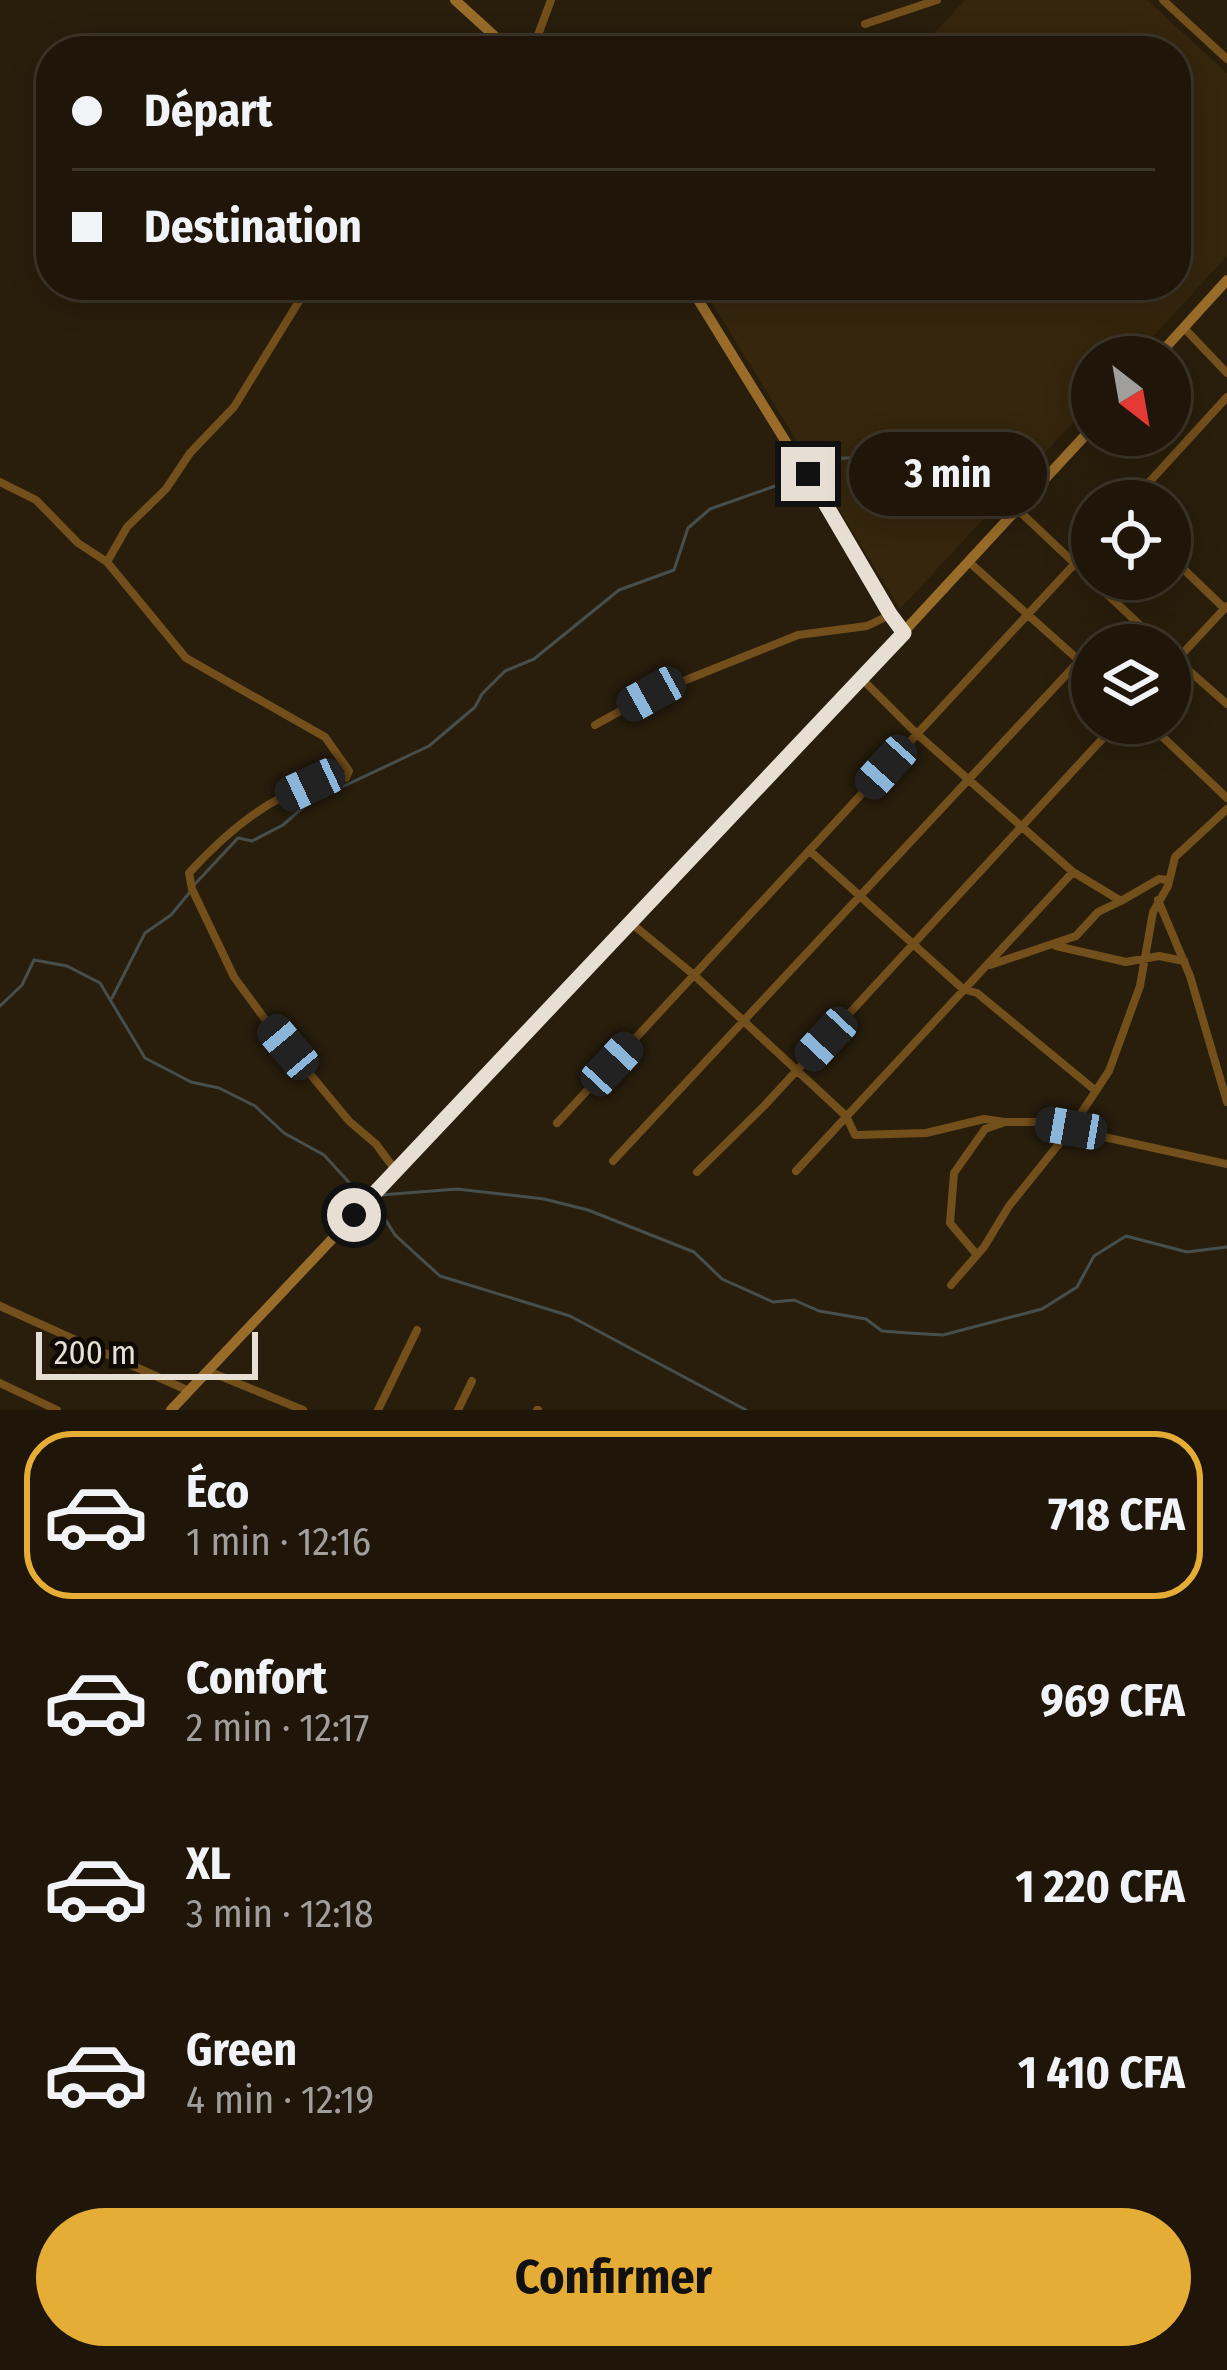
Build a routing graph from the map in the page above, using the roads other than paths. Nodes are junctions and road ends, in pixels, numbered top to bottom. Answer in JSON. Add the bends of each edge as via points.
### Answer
{"nodes":[{"id":1,"x":455,"y":0,"type":"edge"},
{"id":2,"x":551,"y":0,"type":"edge"},
{"id":3,"x":937,"y":0,"type":"edge"},
{"id":4,"x":1163,"y":0,"type":"edge"},
{"id":5,"x":865,"y":24,"type":"dead end"},
{"id":6,"x":495,"y":36,"type":"edge"},
{"id":7,"x":538,"y":36,"type":"edge"},
{"id":8,"x":1227,"y":59,"type":"edge"},
{"id":9,"x":1227,"y":280,"type":"edge"},
{"id":10,"x":300,"y":300,"type":"edge"},
{"id":11,"x":698,"y":300,"type":"edge"},
{"id":12,"x":1184,"y":328,"type":"junction"},
{"id":13,"x":1177,"y":336,"type":"edge"},
{"id":14,"x":1227,"y":373,"type":"edge"},
{"id":15,"x":1227,"y":397,"type":"edge"},
{"id":16,"x":1071,"y":451,"type":"edge"},
{"id":17,"x":1151,"y":480,"type":"edge"},
{"id":18,"x":0,"y":482,"type":"edge"},
{"id":19,"x":1017,"y":509,"type":"junction"},
{"id":20,"x":1071,"y":561,"type":"edge"},
{"id":21,"x":107,"y":562,"type":"junction"},
{"id":22,"x":969,"y":562,"type":"junction"},
{"id":23,"x":1071,"y":567,"type":"edge"},
{"id":24,"x":1191,"y":576,"type":"edge"},
{"id":25,"x":1113,"y":600,"type":"edge"},
{"id":26,"x":1226,"y":608,"type":"edge"},
{"id":27,"x":890,"y":614,"type":"junction"},
{"id":28,"x":1027,"y":614,"type":"junction"},
{"id":29,"x":1138,"y":624,"type":"edge"},
{"id":30,"x":904,"y":633,"type":"junction"},
{"id":31,"x":1191,"y":642,"type":"edge"},
{"id":32,"x":1071,"y":654,"type":"edge"},
{"id":33,"x":1071,"y":670,"type":"edge"},
{"id":34,"x":1191,"y":675,"type":"edge"},
{"id":35,"x":862,"y":678,"type":"junction"},
{"id":36,"x":1227,"y":704,"type":"edge"},
{"id":37,"x":595,"y":725,"type":"dead end"},
{"id":38,"x":917,"y":734,"type":"junction"},
{"id":39,"x":1097,"y":744,"type":"edge"},
{"id":40,"x":1170,"y":744,"type":"edge"},
{"id":41,"x":970,"y":781,"type":"junction"},
{"id":42,"x":1227,"y":798,"type":"edge"},
{"id":43,"x":1227,"y":808,"type":"edge"},
{"id":44,"x":1020,"y":825,"type":"junction"},
{"id":45,"x":810,"y":850,"type":"junction"},
{"id":46,"x":1073,"y":872,"type":"junction"},
{"id":47,"x":1168,"y":880,"type":"junction"},
{"id":48,"x":862,"y":898,"type":"junction"},
{"id":49,"x":1158,"y":900,"type":"junction"},
{"id":50,"x":1121,"y":901,"type":"junction"},
{"id":51,"x":631,"y":922,"type":"junction"},
{"id":52,"x":914,"y":945,"type":"junction"},
{"id":53,"x":1054,"y":946,"type":"junction"},
{"id":54,"x":1144,"y":959,"type":"junction"},
{"id":55,"x":1184,"y":961,"type":"junction"},
{"id":56,"x":984,"y":967,"type":"junction"},
{"id":57,"x":694,"y":975,"type":"junction"},
{"id":58,"x":963,"y":989,"type":"junction"},
{"id":59,"x":745,"y":1022,"type":"junction"},
{"id":60,"x":797,"y":1071,"type":"junction"},
{"id":61,"x":1096,"y":1091,"type":"junction"},
{"id":62,"x":1227,"y":1102,"type":"edge"},
{"id":63,"x":846,"y":1116,"type":"junction"},
{"id":64,"x":1005,"y":1122,"type":"junction"},
{"id":65,"x":557,"y":1124,"type":"dead end"},
{"id":66,"x":1071,"y":1128,"type":"junction"},
{"id":67,"x":613,"y":1161,"type":"dead end"},
{"id":68,"x":1227,"y":1164,"type":"edge"},
{"id":69,"x":396,"y":1171,"type":"junction"},
{"id":70,"x":796,"y":1171,"type":"dead end"},
{"id":71,"x":697,"y":1172,"type":"dead end"},
{"id":72,"x":977,"y":1255,"type":"junction"},
{"id":73,"x":951,"y":1285,"type":"dead end"},
{"id":74,"x":0,"y":1306,"type":"edge"},
{"id":75,"x":417,"y":1330,"type":"dead end"},
{"id":76,"x":208,"y":1371,"type":"junction"},
{"id":77,"x":472,"y":1381,"type":"dead end"},
{"id":78,"x":0,"y":1383,"type":"edge"},
{"id":79,"x":189,"y":1391,"type":"junction"},
{"id":80,"x":57,"y":1410,"type":"edge"},
{"id":81,"x":171,"y":1410,"type":"edge"},
{"id":82,"x":302,"y":1410,"type":"edge"},
{"id":83,"x":378,"y":1410,"type":"edge"},
{"id":84,"x":458,"y":1410,"type":"edge"}],
"edges":[{"from":1,"to":6,"type":"main road"},
{"from":2,"to":7,"type":"street"},
{"from":3,"to":5,"type":"street"},
{"from":4,"to":8,"type":"street"},
{"from":9,"to":12,"type":"main road"},
{"from":10,"to":21,"type":"street","via":[[234,407],[127,527]]},
{"from":11,"to":27,"type":"main road"},
{"from":12,"to":13,"type":"main road"},
{"from":12,"to":14,"type":"street"},
{"from":15,"to":17,"type":"street"},
{"from":16,"to":19,"type":"main road"},
{"from":18,"to":21,"type":"street","via":[[36,500]]},
{"from":19,"to":20,"type":"street"},
{"from":19,"to":22,"type":"main road"},
{"from":21,"to":69,"type":"street","via":[[186,658],[325,737],[346,763],[346,778],[281,799],[189,873],[234,977]]},
{"from":22,"to":28,"type":"street"},
{"from":22,"to":30,"type":"main road"},
{"from":23,"to":28,"type":"street"},
{"from":24,"to":26,"type":"street"},
{"from":25,"to":29,"type":"street"},
{"from":26,"to":31,"type":"street"},
{"from":27,"to":30,"type":"main road"},
{"from":27,"to":37,"type":"street","via":[[782,641]]},
{"from":28,"to":32,"type":"street"},
{"from":28,"to":38,"type":"street"},
{"from":30,"to":35,"type":"main road"},
{"from":33,"to":41,"type":"street"},
{"from":34,"to":36,"type":"street"},
{"from":35,"to":38,"type":"street"},
{"from":35,"to":51,"type":"main road"},
{"from":38,"to":41,"type":"street"},
{"from":38,"to":45,"type":"street"},
{"from":39,"to":44,"type":"street"},
{"from":40,"to":42,"type":"street"},
{"from":41,"to":44,"type":"street"},
{"from":41,"to":48,"type":"street"},
{"from":43,"to":47,"type":"street","via":[[1174,857]]},
{"from":44,"to":46,"type":"street"},
{"from":44,"to":52,"type":"street"},
{"from":45,"to":48,"type":"street"},
{"from":45,"to":57,"type":"street"},
{"from":46,"to":50,"type":"street"},
{"from":46,"to":56,"type":"street"},
{"from":47,"to":49,"type":"street"},
{"from":47,"to":50,"type":"street"},
{"from":48,"to":52,"type":"street"},
{"from":48,"to":59,"type":"street"},
{"from":49,"to":54,"type":"street"},
{"from":49,"to":55,"type":"street"},
{"from":50,"to":53,"type":"street"},
{"from":51,"to":57,"type":"street"},
{"from":51,"to":69,"type":"main road"},
{"from":52,"to":58,"type":"street"},
{"from":52,"to":60,"type":"street"},
{"from":53,"to":54,"type":"street"},
{"from":53,"to":56,"type":"street"},
{"from":54,"to":55,"type":"street"},
{"from":54,"to":61,"type":"street","via":[[1122,1042]]},
{"from":55,"to":62,"type":"street"},
{"from":56,"to":58,"type":"street"},
{"from":57,"to":59,"type":"street"},
{"from":57,"to":65,"type":"street"},
{"from":58,"to":61,"type":"street"},
{"from":58,"to":63,"type":"street"},
{"from":59,"to":60,"type":"street"},
{"from":59,"to":67,"type":"street"},
{"from":60,"to":63,"type":"street"},
{"from":60,"to":71,"type":"street"},
{"from":61,"to":66,"type":"street"},
{"from":63,"to":64,"type":"street","via":[[855,1135],[870,1136]]},
{"from":63,"to":70,"type":"street"},
{"from":64,"to":66,"type":"street"},
{"from":64,"to":72,"type":"street","via":[[985,1129],[954,1173],[950,1223]]},
{"from":66,"to":68,"type":"street"},
{"from":66,"to":72,"type":"street"},
{"from":69,"to":76,"type":"main road"},
{"from":72,"to":73,"type":"street"},
{"from":74,"to":79,"type":"street"},
{"from":75,"to":83,"type":"street"},
{"from":76,"to":79,"type":"main road"},
{"from":76,"to":82,"type":"street"},
{"from":77,"to":84,"type":"street"},
{"from":78,"to":80,"type":"street"},
{"from":79,"to":81,"type":"main road"}]}
